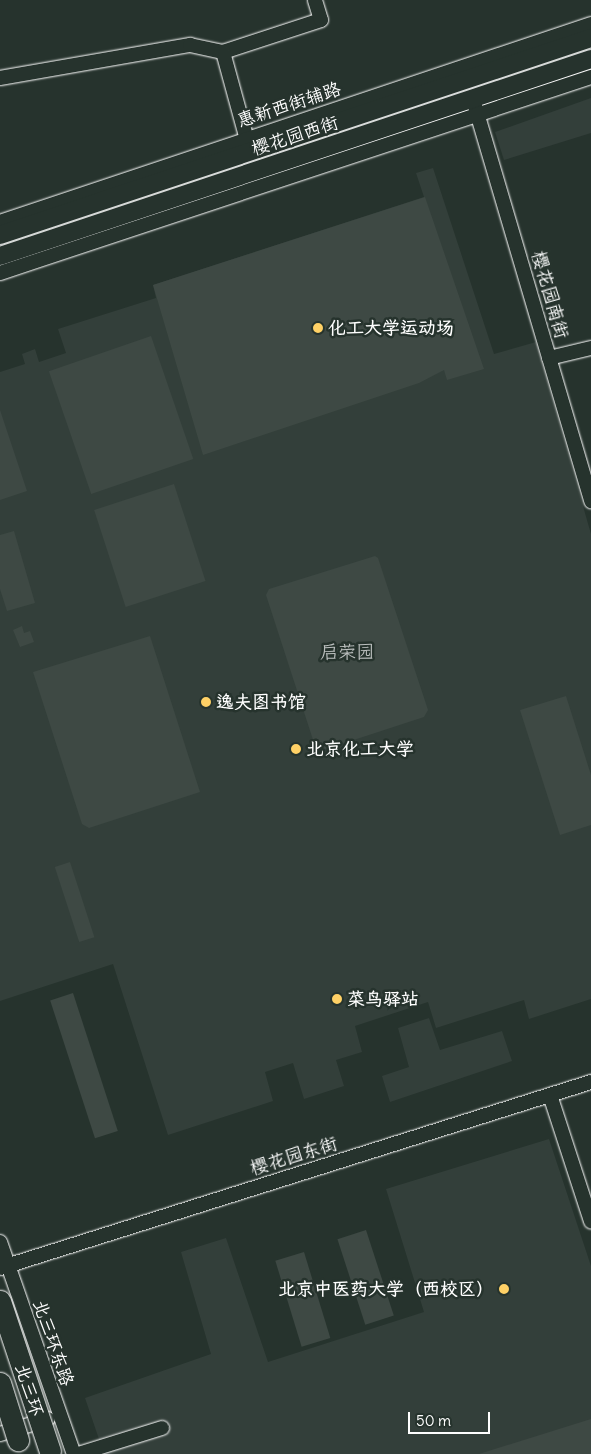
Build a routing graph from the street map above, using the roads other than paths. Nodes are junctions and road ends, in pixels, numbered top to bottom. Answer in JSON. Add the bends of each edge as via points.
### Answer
{"nodes":[{"id":1,"x":315,"y":0,"type":"edge"},
{"id":2,"x":591,"y":24,"type":"edge"},
{"id":3,"x":591,"y":38,"type":"edge"},
{"id":4,"x":223,"y":52,"type":"junction"},
{"id":5,"x":591,"y":59,"type":"edge"},
{"id":6,"x":591,"y":77,"type":"edge"},
{"id":7,"x":0,"y":78,"type":"edge"},
{"id":8,"x":475,"y":107,"type":"junction"},
{"id":9,"x":249,"y":145,"type":"junction"},
{"id":10,"x":0,"y":222,"type":"edge"},
{"id":11,"x":0,"y":235,"type":"edge"},
{"id":12,"x":0,"y":256,"type":"edge"},
{"id":13,"x":0,"y":273,"type":"edge"},
{"id":14,"x":591,"y":348,"type":"edge"},
{"id":15,"x":549,"y":358,"type":"junction"},
{"id":16,"x":591,"y":501,"type":"edge"},
{"id":17,"x":591,"y":1082,"type":"edge"},
{"id":18,"x":550,"y":1095,"type":"junction"},
{"id":19,"x":591,"y":1221,"type":"edge"},
{"id":20,"x":0,"y":1242,"type":"edge"},
{"id":21,"x":2,"y":1267,"type":"edge"},
{"id":22,"x":6,"y":1301,"type":"edge"},
{"id":23,"x":0,"y":1383,"type":"edge"},
{"id":24,"x":58,"y":1416,"type":"junction"},
{"id":25,"x":162,"y":1428,"type":"dead end"},
{"id":26,"x":9,"y":1437,"type":"edge"},
{"id":27,"x":50,"y":1451,"type":"dead end"},
{"id":28,"x":74,"y":1454,"type":"edge"},
{"id":29,"x":78,"y":1454,"type":"edge"}],
"edges":[{"from":1,"to":4,"type":"street","via":[[321,20]]},
{"from":2,"to":9,"type":"street","name":"惠新西街辅路"},
{"from":3,"to":9,"type":"main road","name":"樱花园西街"},
{"from":4,"to":7,"type":"street","via":[[190,45]]},
{"from":4,"to":9,"type":"street"},
{"from":5,"to":8,"type":"main road","name":"樱花园西街"},
{"from":6,"to":8,"type":"street"},
{"from":8,"to":12,"type":"main road","name":"樱花园西街"},
{"from":8,"to":13,"type":"street"},
{"from":8,"to":15,"type":"street","name":"樱花园南街"},
{"from":9,"to":10,"type":"street","name":"惠新西街辅路"},
{"from":9,"to":11,"type":"main road","name":"樱花园西街"},
{"from":14,"to":15,"type":"street"},
{"from":15,"to":16,"type":"street","name":"樱花园南街"},
{"from":17,"to":18,"type":"street","name":"樱花园东街"},
{"from":18,"to":19,"type":"street"},
{"from":18,"to":21,"type":"street","name":"樱花园东街"},
{"from":20,"to":21,"type":"street","name":"北三环东路"},
{"from":21,"to":22,"type":"street","name":"北三环东路"},
{"from":22,"to":24,"type":"street","name":"北三环东路"},
{"from":22,"to":27,"type":"highway","name":"北三环","bridge":true},
{"from":23,"to":26,"type":"highway","name":"北三环","bridge":true},
{"from":24,"to":26,"type":"street"},
{"from":24,"to":28,"type":"street","name":"北三环东路"},
{"from":25,"to":29,"type":"street"}]}
